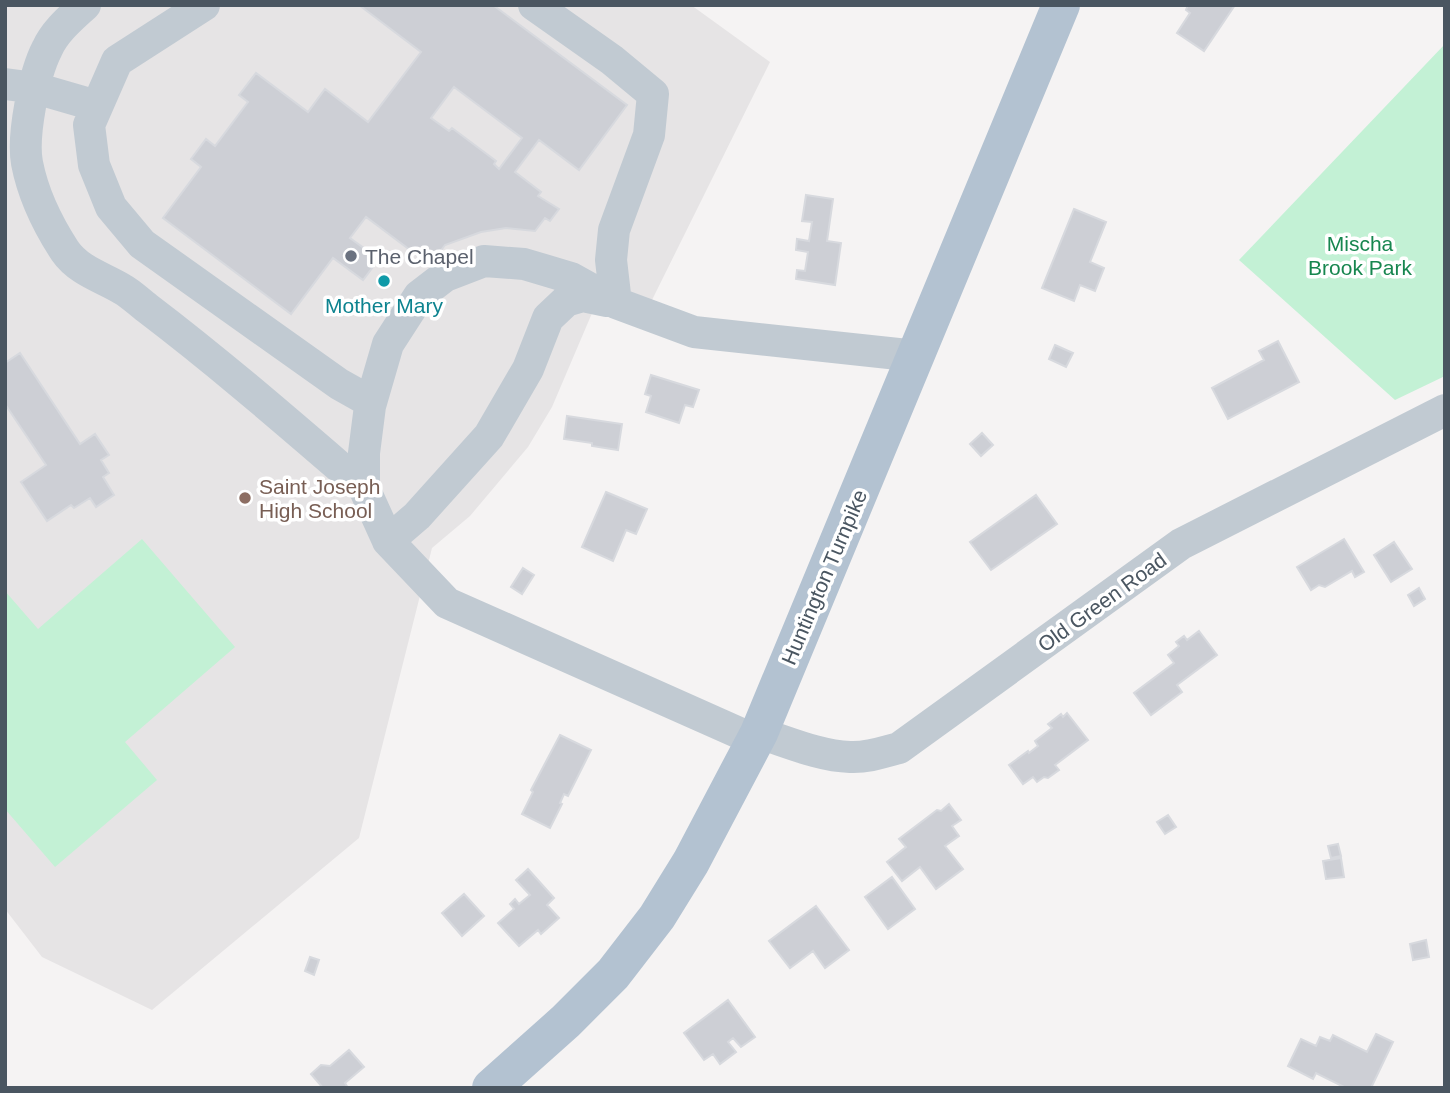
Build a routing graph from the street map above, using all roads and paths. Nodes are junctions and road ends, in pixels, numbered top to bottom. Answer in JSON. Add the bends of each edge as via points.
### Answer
{"nodes":[{"id":1,"x":85,"y":5,"type":"edge"},
{"id":2,"x":204,"y":5,"type":"edge"},
{"id":3,"x":534,"y":5,"type":"edge"},
{"id":4,"x":1061,"y":5,"type":"edge"},
{"id":5,"x":20,"y":86,"type":"edge"},
{"id":6,"x":97,"y":106,"type":"junction"},
{"id":7,"x":616,"y":303,"type":"junction"},
{"id":8,"x":917,"y":356,"type":"junction"},
{"id":9,"x":371,"y":402,"type":"junction"},
{"id":10,"x":1445,"y":410,"type":"edge"},
{"id":11,"x":364,"y":488,"type":"junction"},
{"id":12,"x":388,"y":541,"type":"junction"},
{"id":13,"x":757,"y":736,"type":"junction"},
{"id":14,"x":491,"y":1088,"type":"edge"}],
"edges":[{"from":1,"to":5,"type":"street","via":[[66,21]]},
{"from":2,"to":6,"type":"street","via":[[117,61]]},
{"from":3,"to":7,"type":"street","via":[[653,94],[649,135],[614,230],[611,260]]},
{"from":4,"to":8,"type":"main road","name":"Huntington Turnpike"},
{"from":5,"to":6,"type":"street"},
{"from":5,"to":11,"type":"street","via":[[33,187],[66,253],[204,351]]},
{"from":6,"to":9,"type":"street","via":[[89,125],[94,165],[111,207],[142,244]]},
{"from":7,"to":8,"type":"street","via":[[694,332]]},
{"from":7,"to":9,"type":"street","via":[[571,278],[524,264],[484,261],[446,276],[419,296],[388,344]]},
{"from":7,"to":12,"type":"street","via":[[583,296],[566,301],[548,318],[528,369],[489,436]]},
{"from":8,"to":13,"type":"main road","name":"Huntington Turnpike"},
{"from":9,"to":11,"type":"street"},
{"from":10,"to":13,"type":"street","name":"Old Green Road","via":[[1181,544],[900,748],[851,757]]},
{"from":11,"to":12,"type":"street","name":"Old Green Road"},
{"from":12,"to":13,"type":"street","name":"Old Green Road","via":[[447,603]]},
{"from":13,"to":14,"type":"main road","name":"Huntington Turnpike","via":[[657,917],[613,974]]}]}
